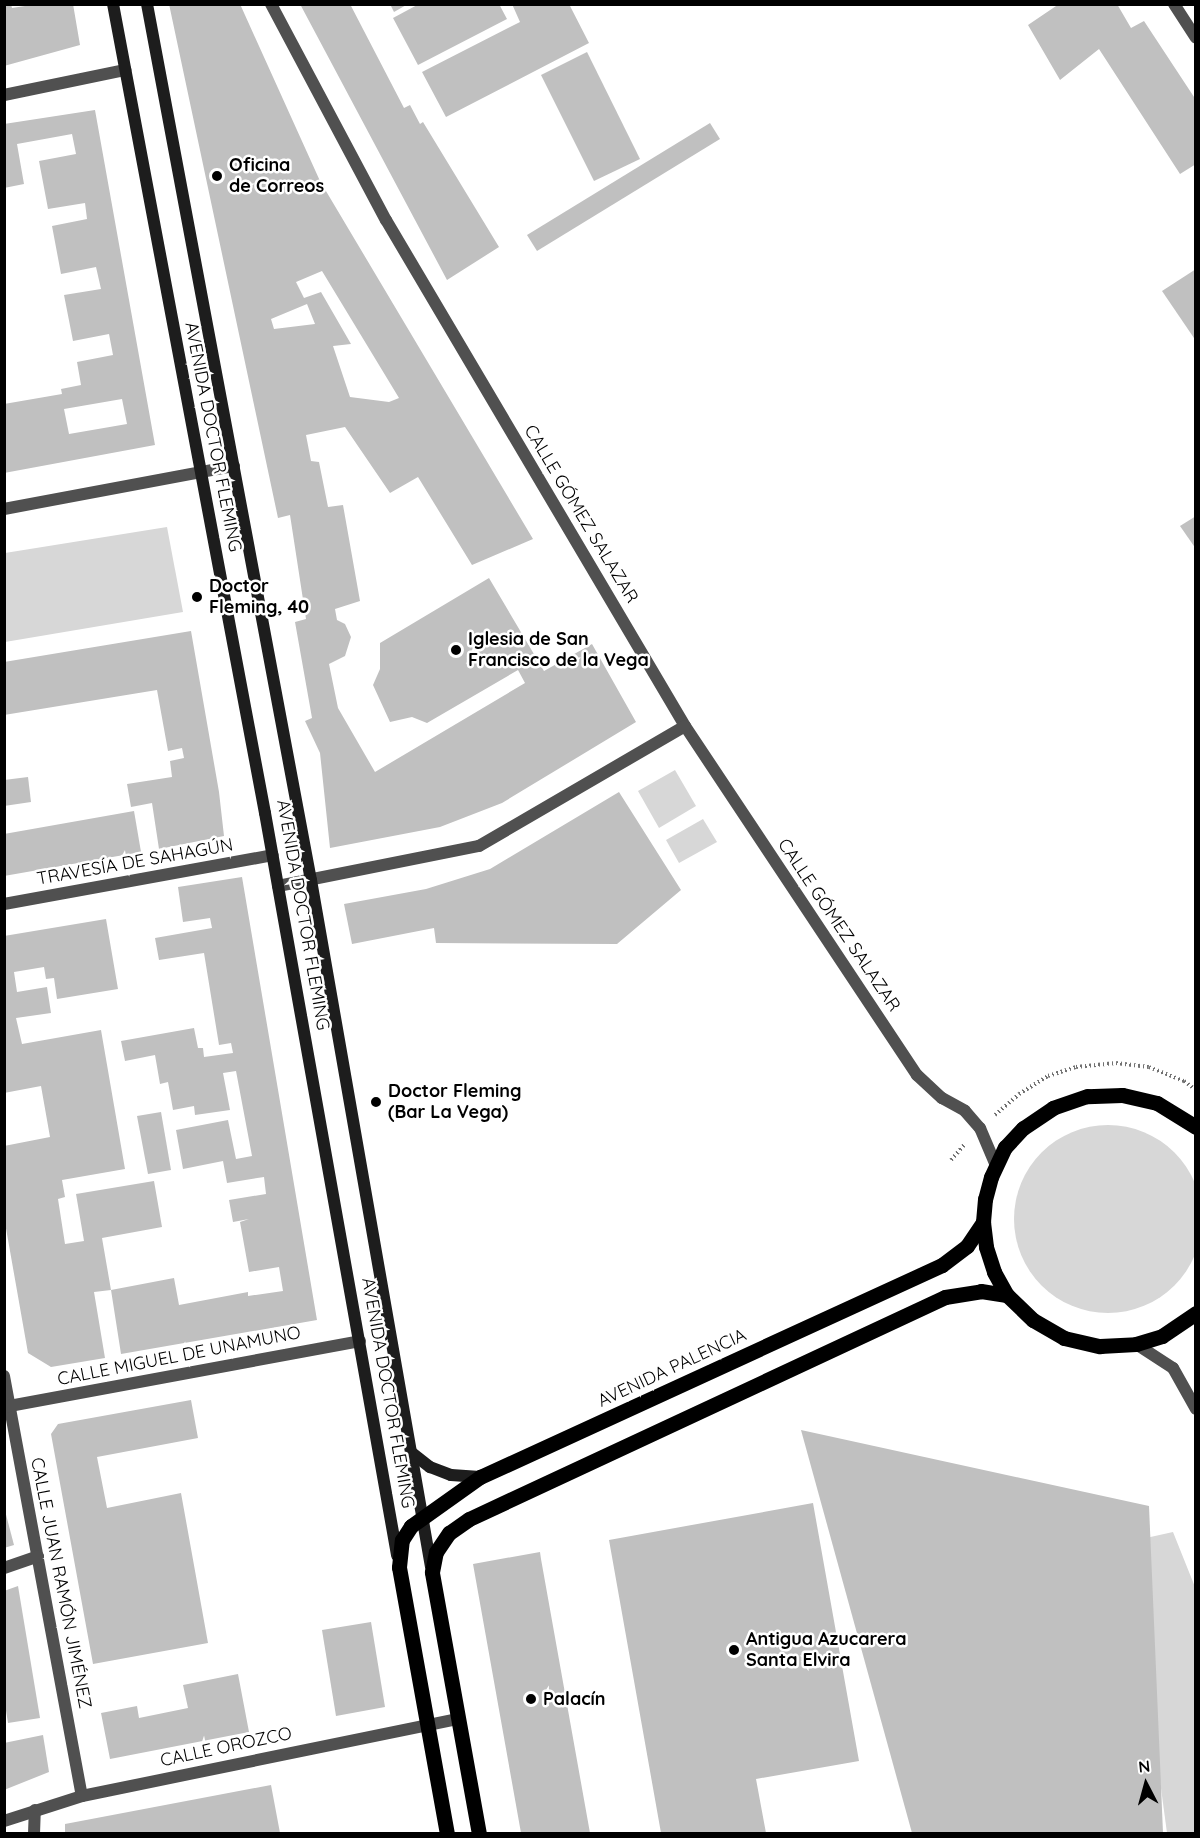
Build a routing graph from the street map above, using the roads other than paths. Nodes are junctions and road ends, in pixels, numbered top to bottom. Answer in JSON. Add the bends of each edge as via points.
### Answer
{"nodes":[{"id":1,"x":112,"y":4,"type":"edge"},
{"id":2,"x":147,"y":4,"type":"edge"},
{"id":3,"x":270,"y":4,"type":"edge"},
{"id":4,"x":1174,"y":4,"type":"edge"},
{"id":5,"x":1196,"y":38,"type":"edge"},
{"id":6,"x":125,"y":70,"type":"junction"},
{"id":7,"x":4,"y":95,"type":"edge"},
{"id":8,"x":234,"y":466,"type":"junction"},
{"id":9,"x":200,"y":472,"type":"junction"},
{"id":10,"x":4,"y":509,"type":"edge"},
{"id":11,"x":685,"y":726,"type":"junction"},
{"id":12,"x":273,"y":855,"type":"junction"},
{"id":13,"x":311,"y":880,"type":"junction"},
{"id":14,"x":278,"y":886,"type":"junction"},
{"id":15,"x":4,"y":904,"type":"edge"},
{"id":16,"x":1196,"y":1127,"type":"edge"},
{"id":17,"x":995,"y":1164,"type":"junction"},
{"id":18,"x":983,"y":1222,"type":"junction"},
{"id":19,"x":1007,"y":1294,"type":"junction"},
{"id":20,"x":1196,"y":1313,"type":"edge"},
{"id":21,"x":360,"y":1341,"type":"junction"},
{"id":22,"x":1136,"y":1344,"type":"junction"},
{"id":23,"x":4,"y":1376,"type":"edge"},
{"id":24,"x":7,"y":1407,"type":"edge"},
{"id":25,"x":1196,"y":1409,"type":"edge"},
{"id":26,"x":412,"y":1453,"type":"junction"},
{"id":27,"x":480,"y":1477,"type":"junction"},
{"id":28,"x":423,"y":1517,"type":"junction"},
{"id":29,"x":38,"y":1556,"type":"junction"},
{"id":30,"x":399,"y":1567,"type":"junction"},
{"id":31,"x":4,"y":1568,"type":"edge"},
{"id":32,"x":432,"y":1572,"type":"junction"},
{"id":33,"x":458,"y":1719,"type":"junction"},
{"id":34,"x":427,"y":1725,"type":"junction"},
{"id":35,"x":82,"y":1796,"type":"junction"},
{"id":36,"x":35,"y":1810,"type":"junction"},
{"id":37,"x":4,"y":1821,"type":"edge"},
{"id":38,"x":34,"y":1833,"type":"edge"},
{"id":39,"x":447,"y":1833,"type":"edge"},
{"id":40,"x":479,"y":1833,"type":"edge"}],
"edges":[{"from":1,"to":6,"type":"main road","name":"AVENIDA DOCTOR FLEMING"},
{"from":2,"to":8,"type":"main road","name":"AVENIDA DOCTOR FLEMING"},
{"from":3,"to":11,"type":"street","name":"CALLE GÓMEZ SALAZAR","via":[[386,220]]},
{"from":4,"to":5,"type":"street"},
{"from":6,"to":7,"type":"street"},
{"from":6,"to":9,"type":"main road","name":"AVENIDA DOCTOR FLEMING"},
{"from":8,"to":9,"type":"street"},
{"from":8,"to":13,"type":"main road","name":"AVENIDA DOCTOR FLEMING"},
{"from":9,"to":10,"type":"street"},
{"from":9,"to":12,"type":"main road","name":"AVENIDA DOCTOR FLEMING"},
{"from":11,"to":13,"type":"street","via":[[479,846]]},
{"from":11,"to":17,"type":"street","name":"CALLE GÓMEZ SALAZAR","via":[[917,1075],[942,1098],[965,1111],[980,1128]]},
{"from":12,"to":14,"type":"main road","name":"AVENIDA DOCTOR FLEMING"},
{"from":12,"to":15,"type":"street","name":"TRAVESÍA DE SAHAGÚN"},
{"from":13,"to":14,"type":"street"},
{"from":13,"to":26,"type":"main road","name":"AVENIDA DOCTOR FLEMING"},
{"from":14,"to":21,"type":"main road","name":"AVENIDA DOCTOR FLEMING"},
{"from":16,"to":17,"type":"main road","via":[[1157,1103],[1122,1095],[1087,1096],[1053,1108],[1023,1128]]},
{"from":17,"to":18,"type":"main road"},
{"from":18,"to":19,"type":"main road","via":[[994,1272]]},
{"from":18,"to":27,"type":"main road","name":"AVENIDA PALENCIA","via":[[967,1246],[942,1265]]},
{"from":19,"to":22,"type":"main road","via":[[1033,1320],[1064,1338],[1100,1346]]},
{"from":19,"to":32,"type":"main road","via":[[981,1291],[945,1297],[469,1519],[449,1533],[436,1552]]},
{"from":20,"to":22,"type":"main road","via":[[1162,1336]]},
{"from":21,"to":24,"type":"street","name":"CALLE MIGUEL DE UNAMUNO"},
{"from":21,"to":30,"type":"main road","name":"AVENIDA DOCTOR FLEMING"},
{"from":22,"to":25,"type":"street","via":[[1173,1368]]},
{"from":23,"to":24,"type":"street","name":"CALLE JUAN RAMÓN JIMÉNEZ"},
{"from":24,"to":29,"type":"street","name":"CALLE JUAN RAMÓN JIMÉNEZ"},
{"from":26,"to":27,"type":"main road","via":[[430,1467],[451,1475]]},
{"from":26,"to":28,"type":"main road","name":"AVENIDA DOCTOR FLEMING"},
{"from":27,"to":28,"type":"main road","name":"AVENIDA PALENCIA"},
{"from":28,"to":30,"type":"main road","name":"AVENIDA PALENCIA","via":[[402,1540]]},
{"from":28,"to":32,"type":"main road","name":"AVENIDA DOCTOR FLEMING"},
{"from":29,"to":31,"type":"street"},
{"from":29,"to":35,"type":"street","name":"CALLE JUAN RAMÓN JIMÉNEZ"},
{"from":30,"to":34,"type":"main road","name":"AVENIDA DOCTOR FLEMING"},
{"from":32,"to":33,"type":"main road","name":"AVENIDA DOCTOR FLEMING"},
{"from":33,"to":34,"type":"street","name":"CALLE OROZCO"},
{"from":33,"to":40,"type":"main road","name":"AVENIDA DOCTOR FLEMING"},
{"from":34,"to":35,"type":"street","name":"CALLE OROZCO"},
{"from":34,"to":39,"type":"main road","name":"AVENIDA DOCTOR FLEMING"},
{"from":35,"to":36,"type":"street","name":"CALLE OROZCO"},
{"from":36,"to":37,"type":"street","name":"CALLE OROZCO"},
{"from":36,"to":38,"type":"street"}]}
